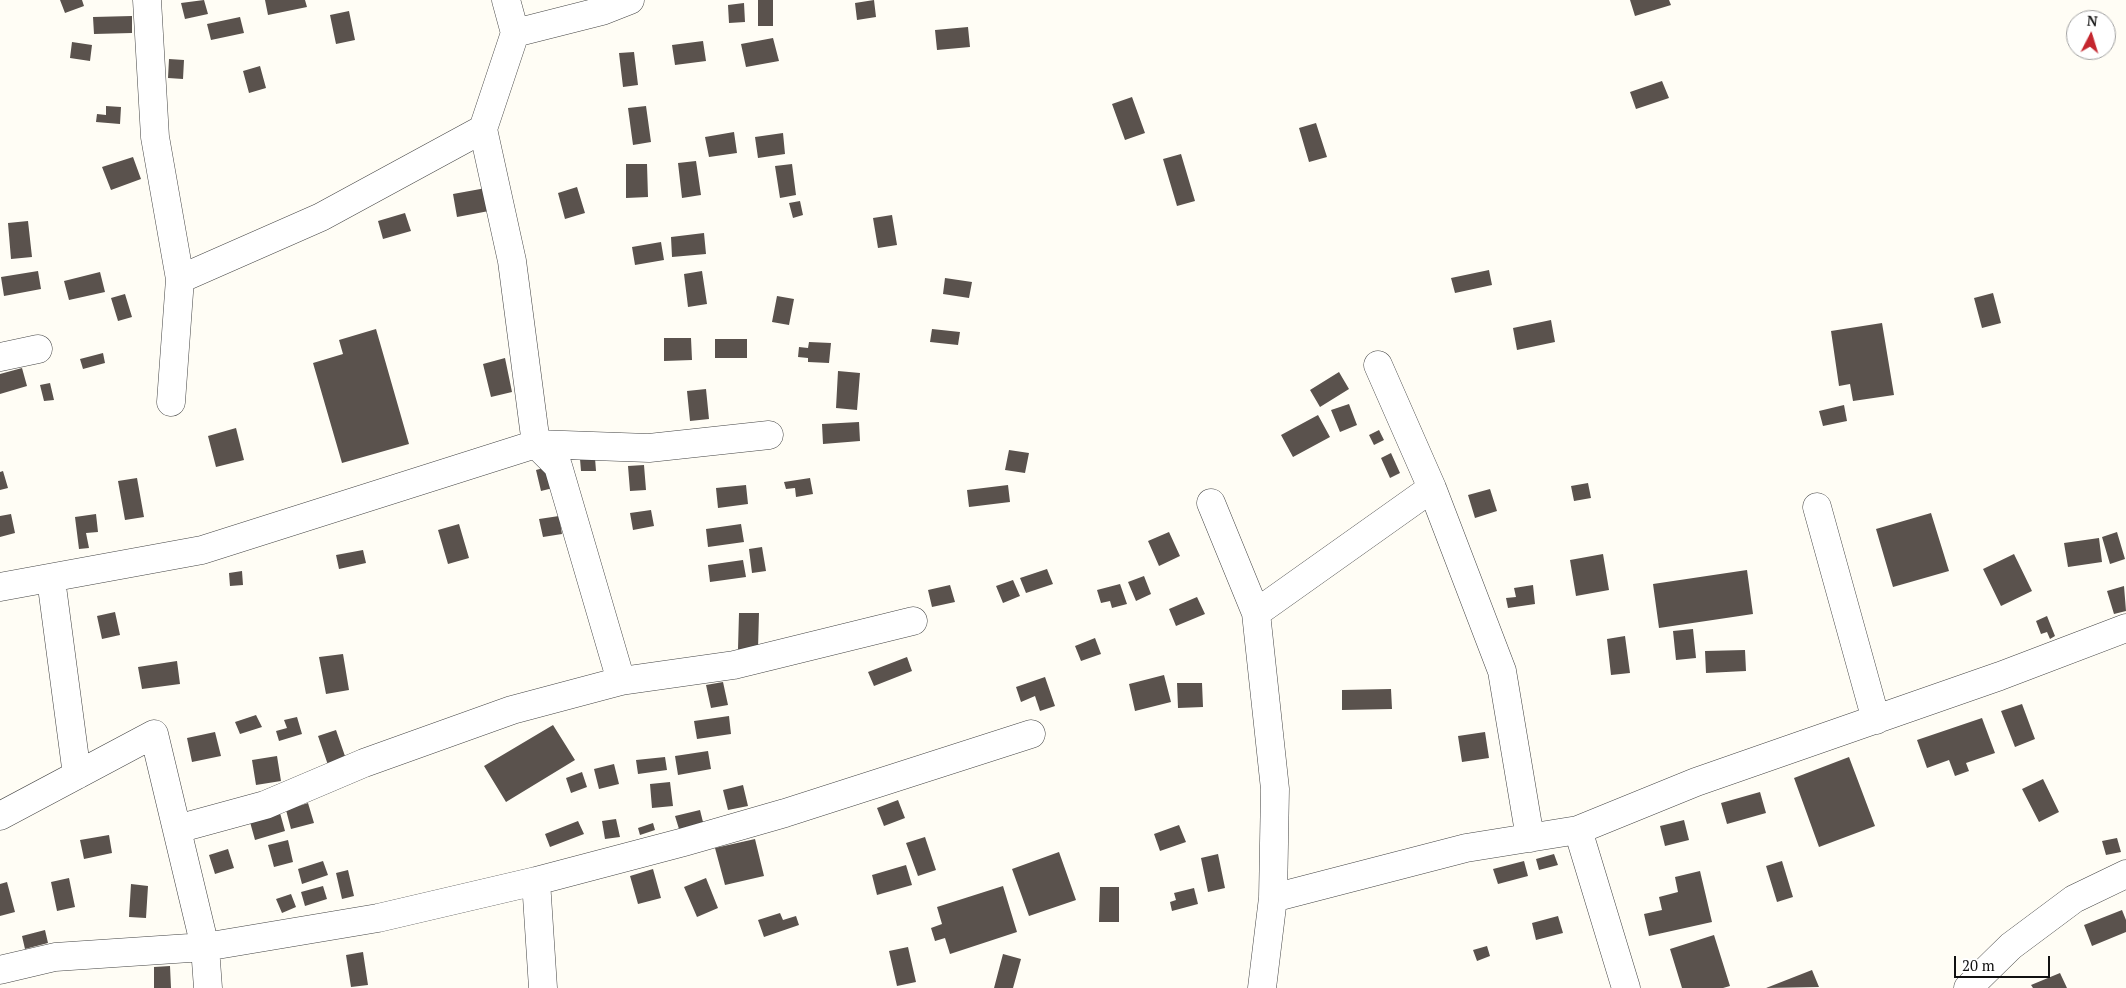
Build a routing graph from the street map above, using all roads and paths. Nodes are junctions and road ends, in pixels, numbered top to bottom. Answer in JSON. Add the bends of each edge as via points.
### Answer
{"nodes":[{"id":1,"x":147,"y":0,"type":"edge"},
{"id":2,"x":506,"y":0,"type":"edge"},
{"id":3,"x":630,"y":0,"type":"edge"},
{"id":4,"x":515,"y":33,"type":"junction"},
{"id":5,"x":483,"y":129,"type":"junction"},
{"id":6,"x":180,"y":279,"type":"junction"},
{"id":7,"x":38,"y":349,"type":"dead end"},
{"id":8,"x":0,"y":357,"type":"edge"},
{"id":9,"x":1378,"y":365,"type":"dead end"},
{"id":10,"x":171,"y":402,"type":"dead end"},
{"id":11,"x":769,"y":435,"type":"dead end"},
{"id":12,"x":536,"y":444,"type":"junction"},
{"id":13,"x":1432,"y":488,"type":"junction"},
{"id":14,"x":1211,"y":504,"type":"dead end"},
{"id":15,"x":1817,"y":507,"type":"dead end"},
{"id":16,"x":51,"y":579,"type":"junction"},
{"id":17,"x":0,"y":587,"type":"edge"},
{"id":18,"x":1256,"y":613,"type":"junction"},
{"id":19,"x":913,"y":621,"type":"dead end"},
{"id":20,"x":2126,"y":628,"type":"edge"},
{"id":21,"x":621,"y":681,"type":"junction"},
{"id":22,"x":1876,"y":720,"type":"junction"},
{"id":23,"x":1032,"y":734,"type":"dead end"},
{"id":24,"x":76,"y":776,"type":"junction"},
{"id":25,"x":0,"y":816,"type":"edge"},
{"id":26,"x":177,"y":829,"type":"junction"},
{"id":27,"x":1578,"y":830,"type":"junction"},
{"id":28,"x":1530,"y":838,"type":"junction"},
{"id":29,"x":2126,"y":874,"type":"edge"},
{"id":30,"x":536,"y":881,"type":"junction"},
{"id":31,"x":1273,"y":898,"type":"junction"},
{"id":32,"x":205,"y":947,"type":"junction"},
{"id":33,"x":0,"y":970,"type":"edge"},
{"id":34,"x":208,"y":988,"type":"edge"},
{"id":35,"x":543,"y":988,"type":"edge"},
{"id":36,"x":1262,"y":988,"type":"edge"},
{"id":37,"x":1626,"y":988,"type":"edge"},
{"id":38,"x":1968,"y":988,"type":"edge"}],
"edges":[{"from":1,"to":6,"type":"street","via":[[155,137]]},
{"from":2,"to":4,"type":"street"},
{"from":3,"to":4,"type":"street","via":[[602,11]]},
{"from":4,"to":5,"type":"street"},
{"from":5,"to":6,"type":"street","via":[[321,217]]},
{"from":5,"to":12,"type":"street","via":[[512,261]]},
{"from":6,"to":10,"type":"street"},
{"from":7,"to":8,"type":"street"},
{"from":9,"to":13,"type":"street"},
{"from":11,"to":12,"type":"street","via":[[649,448]]},
{"from":12,"to":16,"type":"street","via":[[202,550]]},
{"from":12,"to":21,"type":"street","via":[[558,466]]},
{"from":13,"to":18,"type":"street"},
{"from":13,"to":28,"type":"street","via":[[1502,671]]},
{"from":14,"to":18,"type":"street"},
{"from":15,"to":22,"type":"street"},
{"from":16,"to":17,"type":"street"},
{"from":16,"to":24,"type":"street"},
{"from":18,"to":31,"type":"street","via":[[1275,790]]},
{"from":19,"to":21,"type":"street","via":[[734,665]]},
{"from":20,"to":22,"type":"street"},
{"from":21,"to":26,"type":"street","via":[[512,710],[364,763],[264,805]]},
{"from":22,"to":27,"type":"street","via":[[1696,782]]},
{"from":23,"to":30,"type":"street","via":[[785,813]]},
{"from":24,"to":25,"type":"street"},
{"from":24,"to":26,"type":"street","via":[[154,734]]},
{"from":26,"to":32,"type":"street"},
{"from":27,"to":28,"type":"street"},
{"from":27,"to":37,"type":"street"},
{"from":28,"to":31,"type":"street","via":[[1466,848]]},
{"from":29,"to":38,"type":"street","via":[[2074,899],[2011,946]]},
{"from":30,"to":32,"type":"street","via":[[378,918]]},
{"from":30,"to":35,"type":"street"},
{"from":31,"to":36,"type":"street"},
{"from":32,"to":33,"type":"street","via":[[56,957]]},
{"from":32,"to":34,"type":"street"}]}
